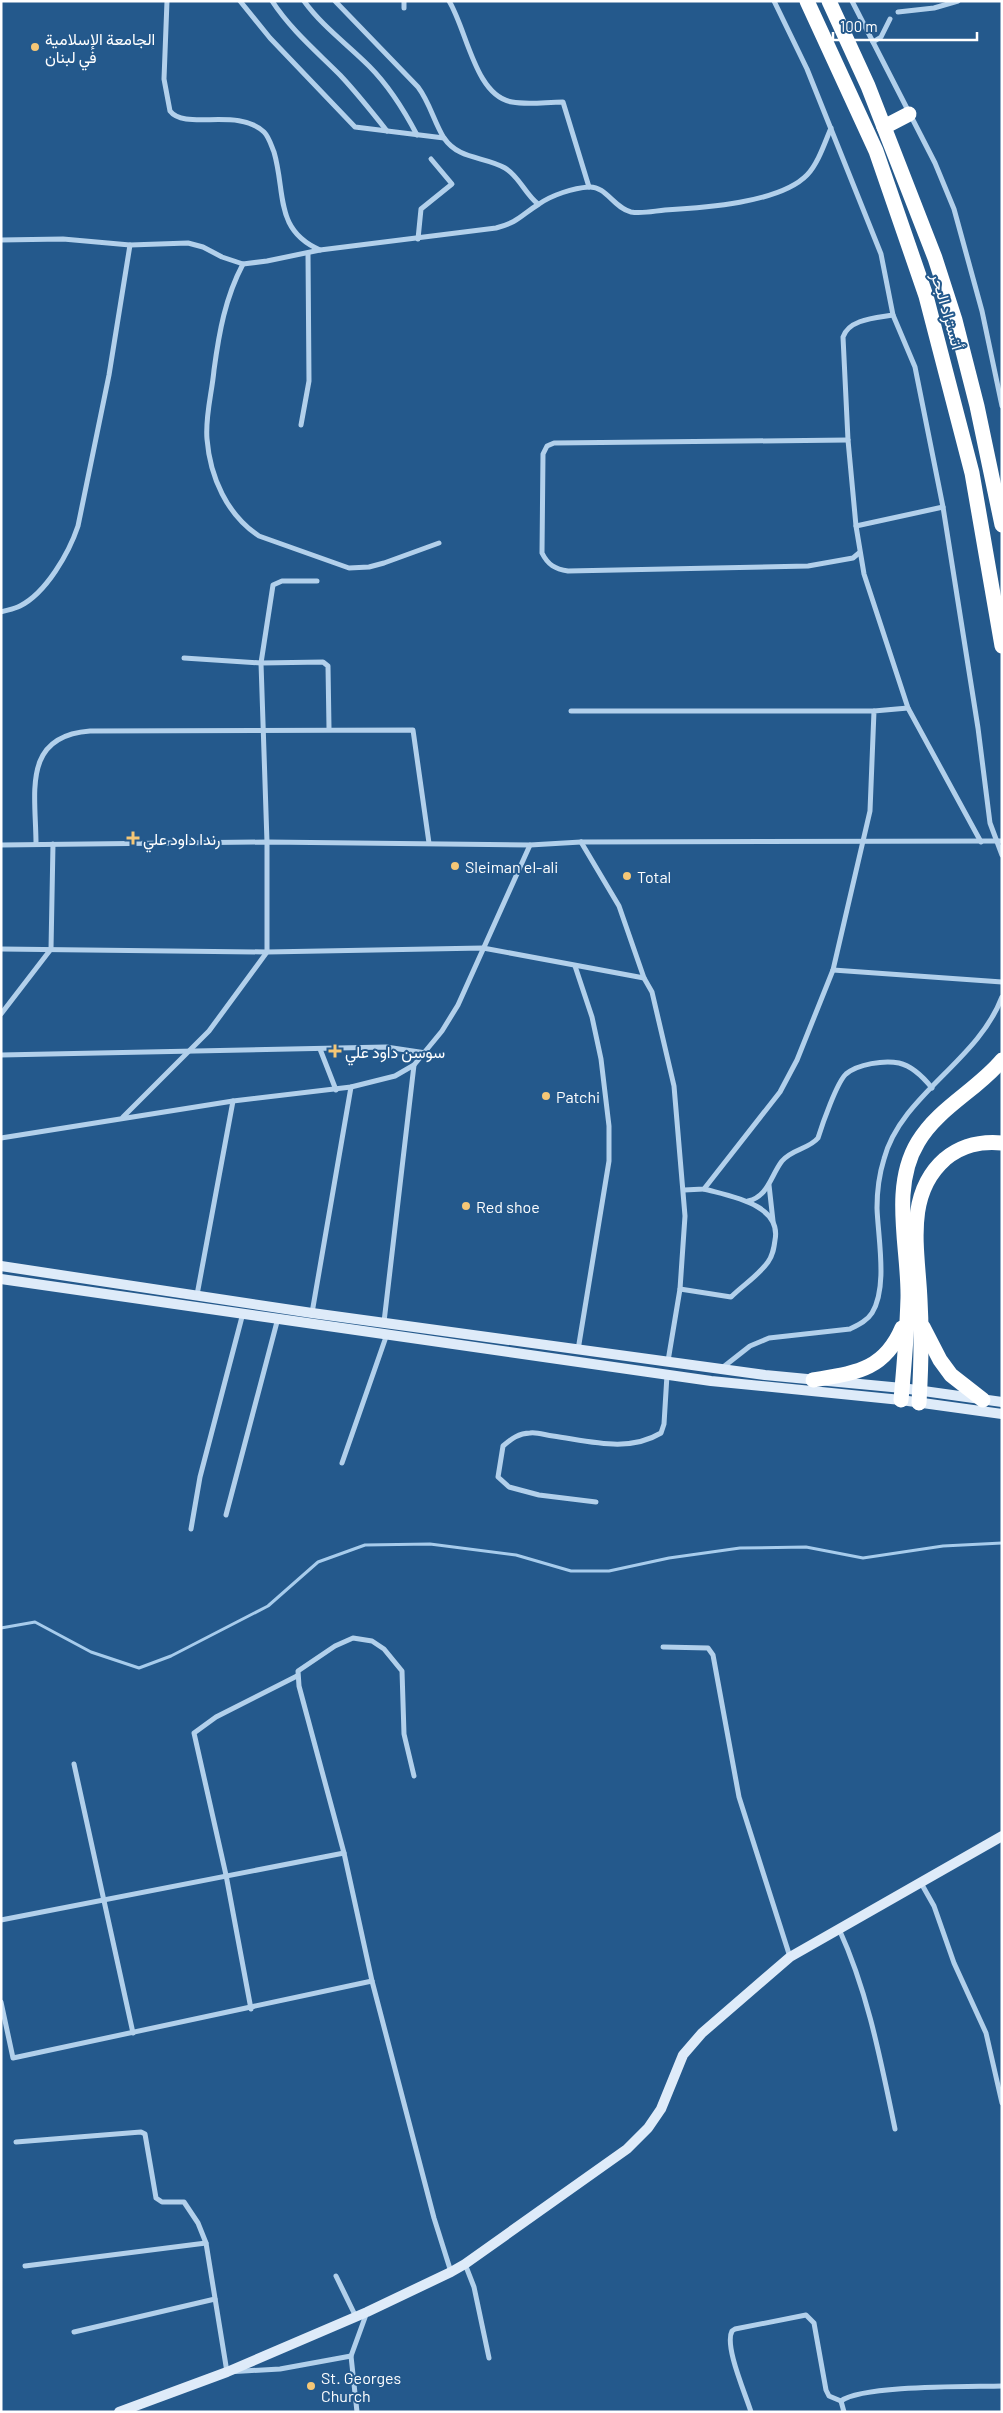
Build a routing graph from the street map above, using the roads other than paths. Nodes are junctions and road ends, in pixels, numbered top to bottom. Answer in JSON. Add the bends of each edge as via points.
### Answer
{"nodes":[{"id":1,"x":167,"y":1,"type":"edge"},
{"id":2,"x":240,"y":1,"type":"edge"},
{"id":3,"x":272,"y":1,"type":"edge"},
{"id":4,"x":304,"y":1,"type":"edge"},
{"id":5,"x":335,"y":1,"type":"edge"},
{"id":6,"x":404,"y":1,"type":"edge"},
{"id":7,"x":449,"y":1,"type":"edge"},
{"id":8,"x":774,"y":1,"type":"edge"},
{"id":9,"x":807,"y":1,"type":"edge"},
{"id":10,"x":829,"y":1,"type":"edge"},
{"id":11,"x":852,"y":1,"type":"edge"},
{"id":12,"x":958,"y":1,"type":"edge"},
{"id":13,"x":404,"y":8,"type":"dead end"},
{"id":14,"x":898,"y":12,"type":"dead end"},
{"id":15,"x":890,"y":19,"type":"dead end"},
{"id":16,"x":873,"y":42,"type":"junction"},
{"id":17,"x":909,"y":114,"type":"junction"},
{"id":18,"x":884,"y":127,"type":"junction"},
{"id":19,"x":831,"y":128,"type":"junction"},
{"id":20,"x":387,"y":131,"type":"junction"},
{"id":21,"x":417,"y":135,"type":"junction"},
{"id":22,"x":444,"y":138,"type":"junction"},
{"id":23,"x":431,"y":159,"type":"dead end"},
{"id":24,"x":589,"y":187,"type":"junction"},
{"id":25,"x":538,"y":204,"type":"junction"},
{"id":26,"x":418,"y":239,"type":"junction"},
{"id":27,"x":1,"y":240,"type":"edge"},
{"id":28,"x":130,"y":245,"type":"junction"},
{"id":29,"x":320,"y":250,"type":"junction"},
{"id":30,"x":308,"y":253,"type":"junction"},
{"id":31,"x":242,"y":264,"type":"junction"},
{"id":32,"x":893,"y":315,"type":"junction"},
{"id":33,"x":1002,"y":406,"type":"edge"},
{"id":34,"x":302,"y":425,"type":"dead end"},
{"id":35,"x":848,"y":440,"type":"junction"},
{"id":36,"x":944,"y":507,"type":"junction"},
{"id":37,"x":856,"y":526,"type":"junction"},
{"id":38,"x":1002,"y":526,"type":"edge"},
{"id":39,"x":439,"y":543,"type":"dead end"},
{"id":40,"x":859,"y":554,"type":"junction"},
{"id":41,"x":317,"y":581,"type":"dead end"},
{"id":42,"x":1,"y":612,"type":"edge"},
{"id":43,"x":1002,"y":646,"type":"edge"},
{"id":44,"x":184,"y":658,"type":"dead end"},
{"id":45,"x":261,"y":663,"type":"junction"},
{"id":46,"x":908,"y":708,"type":"junction"},
{"id":47,"x":571,"y":711,"type":"dead end"},
{"id":48,"x":874,"y":711,"type":"junction"},
{"id":49,"x":329,"y":728,"type":"junction"},
{"id":50,"x":264,"y":730,"type":"junction"},
{"id":51,"x":864,"y":840,"type":"junction"},
{"id":52,"x":999,"y":841,"type":"edge"},
{"id":53,"x":267,"y":842,"type":"junction"},
{"id":54,"x":581,"y":842,"type":"junction"},
{"id":55,"x":981,"y":842,"type":"junction"},
{"id":56,"x":429,"y":843,"type":"junction"},
{"id":57,"x":36,"y":844,"type":"junction"},
{"id":58,"x":53,"y":844,"type":"junction"},
{"id":59,"x":1,"y":845,"type":"edge"},
{"id":60,"x":530,"y":845,"type":"junction"},
{"id":61,"x":1002,"y":855,"type":"edge"},
{"id":62,"x":51,"y":948,"type":"junction"},
{"id":63,"x":483,"y":948,"type":"junction"},
{"id":64,"x":1,"y":949,"type":"edge"},
{"id":65,"x":267,"y":952,"type":"junction"},
{"id":66,"x":575,"y":966,"type":"junction"},
{"id":67,"x":833,"y":970,"type":"junction"},
{"id":68,"x":644,"y":978,"type":"junction"},
{"id":69,"x":1002,"y":982,"type":"edge"},
{"id":70,"x":1002,"y":997,"type":"edge"},
{"id":71,"x":1,"y":1014,"type":"edge"},
{"id":72,"x":320,"y":1049,"type":"junction"},
{"id":73,"x":192,"y":1050,"type":"junction"},
{"id":74,"x":426,"y":1053,"type":"junction"},
{"id":75,"x":1,"y":1055,"type":"edge"},
{"id":76,"x":1002,"y":1060,"type":"edge"},
{"id":77,"x":414,"y":1065,"type":"junction"},
{"id":78,"x":351,"y":1087,"type":"junction"},
{"id":79,"x":932,"y":1088,"type":"junction"},
{"id":80,"x":336,"y":1090,"type":"junction"},
{"id":81,"x":233,"y":1101,"type":"junction"},
{"id":82,"x":123,"y":1118,"type":"junction"},
{"id":83,"x":1,"y":1138,"type":"edge"},
{"id":84,"x":1002,"y":1143,"type":"edge"},
{"id":85,"x":769,"y":1184,"type":"junction"},
{"id":86,"x":704,"y":1189,"type":"junction"},
{"id":87,"x":684,"y":1190,"type":"junction"},
{"id":88,"x":748,"y":1201,"type":"junction"},
{"id":89,"x":774,"y":1222,"type":"junction"},
{"id":90,"x":1,"y":1266,"type":"edge"},
{"id":91,"x":1,"y":1279,"type":"edge"},
{"id":92,"x":680,"y":1290,"type":"junction"},
{"id":93,"x":197,"y":1295,"type":"junction"},
{"id":94,"x":244,"y":1313,"type":"junction"},
{"id":95,"x":312,"y":1313,"type":"junction"},
{"id":96,"x":278,"y":1318,"type":"junction"},
{"id":97,"x":906,"y":1320,"type":"junction"},
{"id":98,"x":384,"y":1322,"type":"junction"},
{"id":99,"x":921,"y":1324,"type":"junction"},
{"id":100,"x":387,"y":1334,"type":"junction"},
{"id":101,"x":578,"y":1350,"type":"junction"},
{"id":102,"x":668,"y":1361,"type":"junction"},
{"id":103,"x":720,"y":1369,"type":"junction"},
{"id":104,"x":667,"y":1375,"type":"junction"},
{"id":105,"x":813,"y":1380,"type":"junction"},
{"id":106,"x":902,"y":1394,"type":"junction"},
{"id":107,"x":919,"y":1397,"type":"junction"},
{"id":108,"x":982,"y":1400,"type":"junction"},
{"id":109,"x":1002,"y":1402,"type":"edge"},
{"id":110,"x":1002,"y":1414,"type":"edge"},
{"id":111,"x":342,"y":1463,"type":"dead end"},
{"id":112,"x":596,"y":1502,"type":"dead end"},
{"id":113,"x":226,"y":1515,"type":"dead end"},
{"id":114,"x":191,"y":1529,"type":"dead end"},
{"id":115,"x":663,"y":1647,"type":"dead end"},
{"id":116,"x":297,"y":1676,"type":"junction"},
{"id":117,"x":74,"y":1764,"type":"dead end"},
{"id":118,"x":414,"y":1776,"type":"dead end"},
{"id":119,"x":1002,"y":1836,"type":"edge"},
{"id":120,"x":344,"y":1853,"type":"junction"},
{"id":121,"x":226,"y":1875,"type":"junction"},
{"id":122,"x":921,"y":1883,"type":"junction"},
{"id":123,"x":104,"y":1899,"type":"junction"},
{"id":124,"x":1,"y":1920,"type":"edge"},
{"id":125,"x":839,"y":1929,"type":"junction"},
{"id":126,"x":790,"y":1957,"type":"junction"},
{"id":127,"x":372,"y":1981,"type":"junction"},
{"id":128,"x":1,"y":2002,"type":"edge"},
{"id":129,"x":251,"y":2009,"type":"junction"},
{"id":130,"x":133,"y":2034,"type":"junction"},
{"id":131,"x":1002,"y":2103,"type":"edge"},
{"id":132,"x":895,"y":2129,"type":"dead end"},
{"id":133,"x":16,"y":2142,"type":"dead end"},
{"id":134,"x":206,"y":2243,"type":"junction"},
{"id":135,"x":466,"y":2264,"type":"junction"},
{"id":136,"x":25,"y":2266,"type":"dead end"},
{"id":137,"x":451,"y":2272,"type":"junction"},
{"id":138,"x":336,"y":2276,"type":"dead end"},
{"id":139,"x":215,"y":2300,"type":"junction"},
{"id":140,"x":368,"y":2312,"type":"junction"},
{"id":141,"x":356,"y":2317,"type":"junction"},
{"id":142,"x":74,"y":2332,"type":"dead end"},
{"id":143,"x":351,"y":2356,"type":"junction"},
{"id":144,"x":489,"y":2358,"type":"dead end"},
{"id":145,"x":227,"y":2372,"type":"junction"},
{"id":146,"x":1002,"y":2386,"type":"edge"},
{"id":147,"x":841,"y":2401,"type":"junction"},
{"id":148,"x":119,"y":2412,"type":"edge"},
{"id":149,"x":357,"y":2412,"type":"edge"},
{"id":150,"x":751,"y":2412,"type":"edge"},
{"id":151,"x":844,"y":2412,"type":"edge"}],
"edges":[{"from":1,"to":29,"type":"street","via":[[164,79],[170,111],[182,119],[236,120],[253,125],[264,133],[275,157],[285,213],[291,228],[302,241]]},
{"from":2,"to":20,"type":"street","via":[[264,32],[351,124]]},
{"from":3,"to":20,"type":"street"},
{"from":4,"to":21,"type":"street","via":[[324,25],[378,76]]},
{"from":5,"to":22,"type":"street","via":[[418,88]]},
{"from":6,"to":13,"type":"street"},
{"from":7,"to":24,"type":"street","via":[[482,78],[492,93],[511,102],[562,102]]},
{"from":8,"to":19,"type":"street"},
{"from":9,"to":43,"type":"highway","name":"أتستراد البحر","via":[[876,151],[926,296],[972,473]]},
{"from":10,"to":18,"type":"highway","name":"أتستراد البحر"},
{"from":11,"to":16,"type":"street"},
{"from":12,"to":14,"type":"street","via":[[934,8]]},
{"from":15,"to":16,"type":"street","via":[[881,37]]},
{"from":16,"to":17,"type":"street"},
{"from":17,"to":18,"type":"highway"},
{"from":17,"to":33,"type":"street","via":[[935,163],[962,235]]},
{"from":18,"to":38,"type":"highway","name":"أتستراد البحر","via":[[935,258],[955,320]]},
{"from":19,"to":24,"type":"street","via":[[803,180],[748,200],[708,207],[632,212]]},
{"from":19,"to":32,"type":"street","via":[[882,254]]},
{"from":20,"to":21,"type":"street"},
{"from":21,"to":22,"type":"street"},
{"from":22,"to":25,"type":"street","via":[[461,154],[494,163],[509,171]]},
{"from":23,"to":26,"type":"street","via":[[452,184],[421,209]]},
{"from":24,"to":25,"type":"street","via":[[557,195]]},
{"from":25,"to":26,"type":"street","via":[[512,224]]},
{"from":26,"to":29,"type":"street"},
{"from":27,"to":28,"type":"street","via":[[63,239]]},
{"from":28,"to":31,"type":"street","via":[[195,244]]},
{"from":28,"to":42,"type":"street","via":[[109,374],[73,541],[53,575],[40,589],[20,606]]},
{"from":29,"to":30,"type":"street"},
{"from":30,"to":31,"type":"street"},
{"from":30,"to":34,"type":"street","via":[[309,381]]},
{"from":31,"to":39,"type":"street","via":[[233,283],[220,332],[207,416],[207,438],[217,484],[238,519],[259,536],[349,568],[384,563]]},
{"from":32,"to":35,"type":"street","via":[[852,325],[845,332]]},
{"from":32,"to":36,"type":"street","via":[[915,367]]},
{"from":35,"to":37,"type":"street"},
{"from":35,"to":40,"type":"street","via":[[554,443],[547,446],[543,454],[542,553],[546,563],[568,571],[808,566],[853,558]]},
{"from":36,"to":37,"type":"street"},
{"from":36,"to":52,"type":"street","via":[[989,816]]},
{"from":37,"to":40,"type":"street"},
{"from":40,"to":46,"type":"street"},
{"from":41,"to":45,"type":"street","via":[[282,581],[274,585]]},
{"from":44,"to":45,"type":"street"},
{"from":45,"to":49,"type":"street","via":[[323,662],[328,666]]},
{"from":45,"to":50,"type":"street"},
{"from":46,"to":48,"type":"street"},
{"from":46,"to":55,"type":"street"},
{"from":47,"to":48,"type":"street"},
{"from":48,"to":51,"type":"street","via":[[870,811]]},
{"from":49,"to":50,"type":"street"},
{"from":49,"to":56,"type":"street","via":[[413,730]]},
{"from":50,"to":53,"type":"street"},
{"from":50,"to":57,"type":"street","via":[[90,731],[54,741],[37,764]]},
{"from":51,"to":54,"type":"street"},
{"from":51,"to":55,"type":"street"},
{"from":51,"to":67,"type":"street"},
{"from":52,"to":55,"type":"street"},
{"from":52,"to":61,"type":"street"},
{"from":53,"to":56,"type":"street"},
{"from":53,"to":58,"type":"street"},
{"from":53,"to":65,"type":"street"},
{"from":54,"to":60,"type":"street"},
{"from":54,"to":68,"type":"street","via":[[619,906]]},
{"from":56,"to":60,"type":"street"},
{"from":57,"to":58,"type":"street"},
{"from":57,"to":59,"type":"street"},
{"from":58,"to":62,"type":"street"},
{"from":60,"to":63,"type":"street"},
{"from":62,"to":64,"type":"street"},
{"from":62,"to":65,"type":"street"},
{"from":62,"to":71,"type":"street"},
{"from":63,"to":65,"type":"street"},
{"from":63,"to":66,"type":"street"},
{"from":63,"to":74,"type":"street","via":[[458,1005]]},
{"from":65,"to":73,"type":"street"},
{"from":66,"to":68,"type":"street"},
{"from":66,"to":101,"type":"street","via":[[592,1017],[601,1059],[609,1126],[609,1161]]},
{"from":67,"to":69,"type":"street"},
{"from":67,"to":86,"type":"street","via":[[797,1060],[780,1092]]},
{"from":68,"to":87,"type":"street","via":[[652,992],[670,1060]]},
{"from":70,"to":79,"type":"street","via":[[988,1027]]},
{"from":72,"to":73,"type":"street"},
{"from":72,"to":74,"type":"street","via":[[386,1047]]},
{"from":72,"to":80,"type":"street"},
{"from":73,"to":75,"type":"street"},
{"from":73,"to":82,"type":"street"},
{"from":74,"to":77,"type":"street"},
{"from":76,"to":97,"type":"highway","via":[[940,1117],[918,1141],[910,1158],[904,1180]]},
{"from":77,"to":78,"type":"street","via":[[395,1076]]},
{"from":77,"to":98,"type":"street"},
{"from":78,"to":80,"type":"street"},
{"from":78,"to":95,"type":"street"},
{"from":79,"to":85,"type":"street","via":[[922,1075],[899,1063],[868,1064],[846,1074],[818,1138],[783,1160]]},
{"from":79,"to":103,"type":"street","via":[[908,1114],[886,1149],[877,1201],[880,1287],[871,1315],[850,1328],[769,1338],[750,1346]]},
{"from":80,"to":81,"type":"street"},
{"from":81,"to":82,"type":"street"},
{"from":81,"to":93,"type":"street"},
{"from":82,"to":83,"type":"street"},
{"from":84,"to":99,"type":"highway","via":[[967,1145],[945,1159],[926,1181],[915,1221]]},
{"from":85,"to":88,"type":"street","via":[[756,1200]]},
{"from":85,"to":89,"type":"street"},
{"from":86,"to":87,"type":"street"},
{"from":86,"to":88,"type":"street"},
{"from":87,"to":92,"type":"street","via":[[685,1232]]},
{"from":88,"to":89,"type":"street"},
{"from":89,"to":92,"type":"street","via":[[776,1234],[768,1262],[731,1297]]},
{"from":90,"to":93,"type":"main road"},
{"from":91,"to":94,"type":"main road"},
{"from":92,"to":102,"type":"street"},
{"from":93,"to":95,"type":"main road"},
{"from":94,"to":96,"type":"main road"},
{"from":94,"to":114,"type":"street","via":[[200,1478]]},
{"from":95,"to":98,"type":"main road"},
{"from":96,"to":100,"type":"main road"},
{"from":96,"to":113,"type":"street"},
{"from":97,"to":105,"type":"highway","via":[[897,1341],[880,1361],[850,1374]]},
{"from":97,"to":106,"type":"highway"},
{"from":98,"to":101,"type":"main road"},
{"from":99,"to":107,"type":"highway"},
{"from":99,"to":108,"type":"highway","via":[[951,1375]]},
{"from":100,"to":104,"type":"main road"},
{"from":100,"to":111,"type":"street"},
{"from":101,"to":102,"type":"main road"},
{"from":102,"to":103,"type":"main road"},
{"from":103,"to":105,"type":"main road"},
{"from":104,"to":106,"type":"main road"},
{"from":104,"to":112,"type":"street","via":[[662,1433],[652,1438],[628,1445],[598,1444],[530,1433],[516,1436],[503,1446],[498,1477],[509,1487],[539,1495]]},
{"from":105,"to":106,"type":"main road"},
{"from":106,"to":107,"type":"main road"},
{"from":107,"to":108,"type":"main road"},
{"from":107,"to":110,"type":"main road"},
{"from":108,"to":109,"type":"main road"},
{"from":115,"to":126,"type":"street","via":[[699,1646],[708,1648],[713,1654],[739,1797]]},
{"from":116,"to":118,"type":"street","via":[[303,1666],[354,1638],[372,1641],[384,1649],[402,1671],[404,1734]]},
{"from":116,"to":120,"type":"street"},
{"from":116,"to":121,"type":"street","via":[[216,1717],[194,1733]]},
{"from":117,"to":123,"type":"street"},
{"from":119,"to":122,"type":"main road"},
{"from":120,"to":121,"type":"street"},
{"from":120,"to":127,"type":"street"},
{"from":121,"to":123,"type":"street"},
{"from":121,"to":129,"type":"street"},
{"from":122,"to":125,"type":"main road"},
{"from":122,"to":131,"type":"street","via":[[934,1906],[954,1963],[986,2033]]},
{"from":123,"to":124,"type":"street"},
{"from":123,"to":130,"type":"street"},
{"from":125,"to":126,"type":"main road"},
{"from":125,"to":132,"type":"street","via":[[878,2048]]},
{"from":126,"to":135,"type":"main road","via":[[702,2033],[683,2055],[661,2109],[627,2150]]},
{"from":127,"to":129,"type":"street"},
{"from":127,"to":137,"type":"street"},
{"from":128,"to":130,"type":"street","via":[[13,2058]]},
{"from":129,"to":130,"type":"street"},
{"from":133,"to":134,"type":"street","via":[[145,2134],[156,2198],[162,2202],[184,2202]]},
{"from":134,"to":136,"type":"street"},
{"from":134,"to":139,"type":"street"},
{"from":135,"to":137,"type":"main road"},
{"from":135,"to":144,"type":"street"},
{"from":137,"to":140,"type":"main road"},
{"from":138,"to":141,"type":"street"},
{"from":139,"to":142,"type":"street"},
{"from":139,"to":145,"type":"street"},
{"from":140,"to":141,"type":"main road"},
{"from":140,"to":143,"type":"street"},
{"from":141,"to":145,"type":"main road"},
{"from":143,"to":145,"type":"street","via":[[280,2369]]},
{"from":143,"to":149,"type":"street"},
{"from":145,"to":148,"type":"main road"},
{"from":146,"to":147,"type":"street","via":[[885,2390]]},
{"from":147,"to":150,"type":"street","via":[[829,2396],[826,2390],[814,2323],[806,2315],[735,2329],[730,2335],[733,2356]]},
{"from":147,"to":151,"type":"street"}]}
